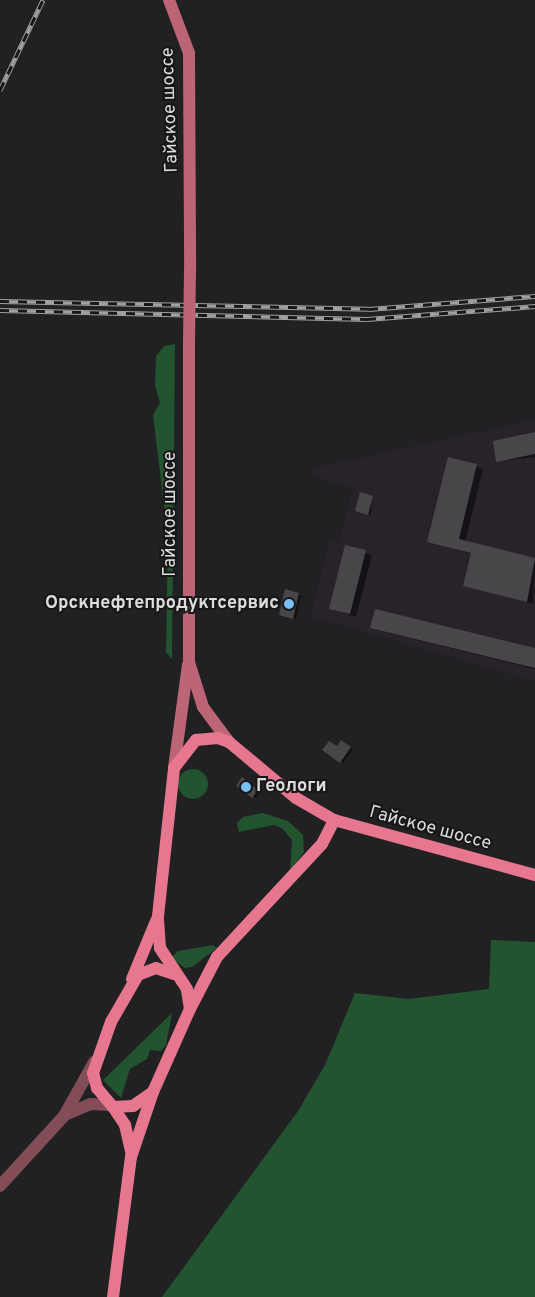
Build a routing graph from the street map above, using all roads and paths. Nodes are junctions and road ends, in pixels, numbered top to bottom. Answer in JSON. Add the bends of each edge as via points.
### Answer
{"nodes":[{"id":1,"x":169,"y":0,"type":"edge"},
{"id":2,"x":189,"y":662,"type":"junction"},
{"id":3,"x":229,"y":742,"type":"junction"},
{"id":4,"x":174,"y":768,"type":"junction"},
{"id":5,"x":334,"y":820,"type":"junction"},
{"id":6,"x":535,"y":875,"type":"edge"},
{"id":7,"x":158,"y":916,"type":"junction"},
{"id":8,"x":174,"y":974,"type":"junction"},
{"id":9,"x":130,"y":984,"type":"junction"},
{"id":10,"x":190,"y":1009,"type":"junction"},
{"id":11,"x":95,"y":1060,"type":"junction"},
{"id":12,"x":153,"y":1092,"type":"junction"},
{"id":13,"x":111,"y":1106,"type":"junction"},
{"id":14,"x":64,"y":1116,"type":"junction"},
{"id":15,"x":131,"y":1157,"type":"junction"},
{"id":16,"x":0,"y":1186,"type":"edge"},
{"id":17,"x":114,"y":1297,"type":"edge"}],
"edges":[{"from":1,"to":2,"type":"main road","name":"Гайское шоссе","bridge":true,"via":[[189,53]]},
{"from":2,"to":3,"type":"main road","name":"Гайское шоссе","via":[[203,707]]},
{"from":2,"to":4,"type":"main road"},
{"from":3,"to":4,"type":"main road","via":[[218,738],[196,740]]},
{"from":3,"to":5,"type":"main road","name":"Гайское шоссе","via":[[258,770]]},
{"from":4,"to":7,"type":"main road"},
{"from":5,"to":6,"type":"main road","name":"Гайское шоссе"},
{"from":5,"to":10,"type":"main road","via":[[322,844],[216,956]]},
{"from":7,"to":8,"type":"main road","via":[[160,948]]},
{"from":7,"to":9,"type":"main road"},
{"from":8,"to":9,"type":"main road","via":[[150,969]]},
{"from":8,"to":10,"type":"main road","via":[[188,988]]},
{"from":9,"to":11,"type":"main road"},
{"from":10,"to":12,"type":"main road"},
{"from":11,"to":13,"type":"main road","via":[[94,1082]]},
{"from":11,"to":14,"type":"street"},
{"from":12,"to":13,"type":"main road","via":[[133,1106]]},
{"from":12,"to":15,"type":"main road"},
{"from":13,"to":14,"type":"street","via":[[90,1104]]},
{"from":13,"to":15,"type":"main road","via":[[127,1130]]},
{"from":14,"to":16,"type":"street"},
{"from":15,"to":17,"type":"main road"}]}
